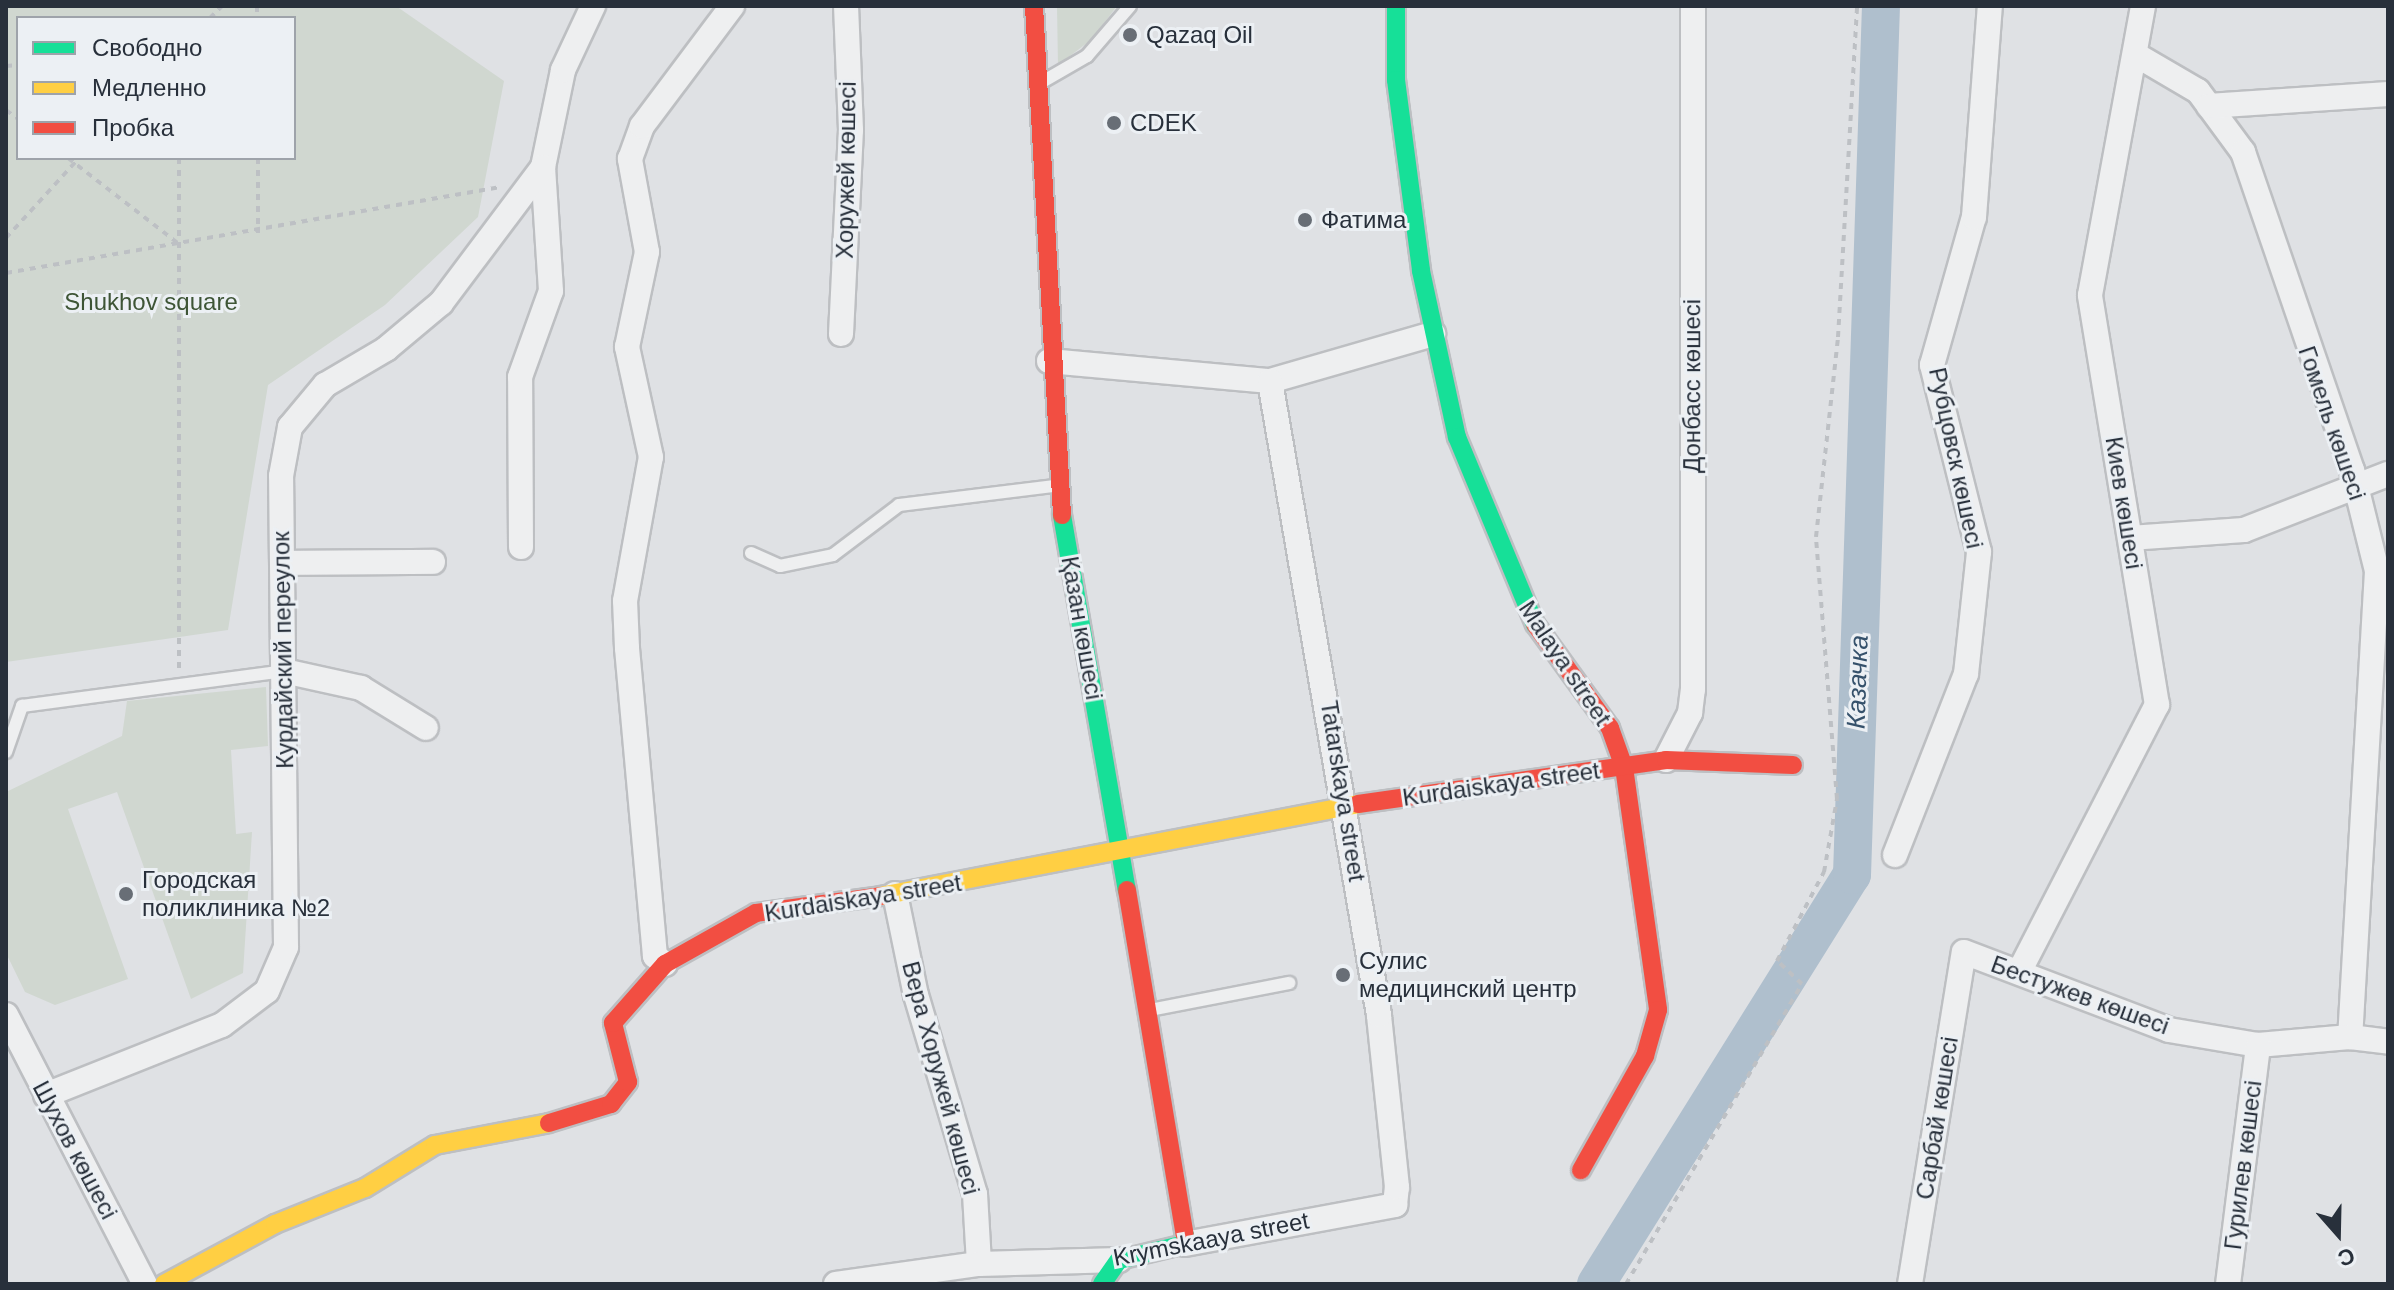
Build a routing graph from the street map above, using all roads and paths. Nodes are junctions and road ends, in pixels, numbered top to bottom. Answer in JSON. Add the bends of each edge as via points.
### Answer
{"nodes":[{"id":1,"x":593,"y":6,"type":"edge"},
{"id":2,"x":732,"y":6,"type":"edge"},
{"id":3,"x":846,"y":6,"type":"edge"},
{"id":4,"x":1034,"y":6,"type":"edge"},
{"id":5,"x":1130,"y":6,"type":"edge"},
{"id":6,"x":1396,"y":6,"type":"edge"},
{"id":7,"x":1693,"y":6,"type":"edge"},
{"id":8,"x":1857,"y":6,"type":"edge"},
{"id":9,"x":1990,"y":6,"type":"edge"},
{"id":10,"x":2143,"y":6,"type":"edge"},
{"id":11,"x":2138,"y":56,"type":"junction"},
{"id":12,"x":1036,"y":86,"type":"junction"},
{"id":13,"x":2388,"y":94,"type":"edge"},
{"id":14,"x":2209,"y":106,"type":"junction"},
{"id":15,"x":70,"y":160,"type":"edge"},
{"id":16,"x":77,"y":160,"type":"edge"},
{"id":17,"x":179,"y":160,"type":"edge"},
{"id":18,"x":258,"y":160,"type":"edge"},
{"id":19,"x":74,"y":163,"type":"junction"},
{"id":20,"x":543,"y":167,"type":"junction"},
{"id":21,"x":507,"y":184,"type":"dead end"},
{"id":22,"x":258,"y":233,"type":"junction"},
{"id":23,"x":6,"y":238,"type":"edge"},
{"id":24,"x":180,"y":245,"type":"junction"},
{"id":25,"x":6,"y":273,"type":"edge"},
{"id":26,"x":841,"y":334,"type":"dead end"},
{"id":27,"x":1433,"y":334,"type":"junction"},
{"id":28,"x":1049,"y":361,"type":"junction"},
{"id":29,"x":1270,"y":381,"type":"junction"},
{"id":30,"x":2388,"y":474,"type":"edge"},
{"id":31,"x":1057,"y":486,"type":"junction"},
{"id":32,"x":2357,"y":488,"type":"junction"},
{"id":33,"x":2130,"y":538,"type":"junction"},
{"id":34,"x":521,"y":547,"type":"dead end"},
{"id":35,"x":751,"y":553,"type":"dead end"},
{"id":36,"x":433,"y":562,"type":"dead end"},
{"id":37,"x":283,"y":563,"type":"junction"},
{"id":38,"x":284,"y":671,"type":"junction"},
{"id":39,"x":179,"y":685,"type":"junction"},
{"id":40,"x":2378,"y":722,"type":"edge"},
{"id":41,"x":426,"y":728,"type":"dead end"},
{"id":42,"x":6,"y":752,"type":"edge"},
{"id":43,"x":1666,"y":760,"type":"junction"},
{"id":44,"x":1793,"y":765,"type":"dead end"},
{"id":45,"x":1624,"y":767,"type":"junction"},
{"id":46,"x":1346,"y":806,"type":"junction"},
{"id":47,"x":1123,"y":853,"type":"junction"},
{"id":48,"x":1895,"y":855,"type":"dead end"},
{"id":49,"x":895,"y":894,"type":"junction"},
{"id":50,"x":1964,"y":952,"type":"joint"},
{"id":51,"x":665,"y":964,"type":"junction"},
{"id":52,"x":2019,"y":972,"type":"junction"},
{"id":53,"x":1289,"y":983,"type":"dead end"},
{"id":54,"x":1150,"y":1010,"type":"junction"},
{"id":55,"x":6,"y":1015,"type":"edge"},
{"id":56,"x":2350,"y":1037,"type":"junction"},
{"id":57,"x":2388,"y":1042,"type":"edge"},
{"id":58,"x":2258,"y":1045,"type":"junction"},
{"id":59,"x":46,"y":1095,"type":"junction"},
{"id":60,"x":1581,"y":1170,"type":"dead end"},
{"id":61,"x":1395,"y":1205,"type":"joint"},
{"id":62,"x":1185,"y":1244,"type":"junction"},
{"id":63,"x":1119,"y":1260,"type":"junction"},
{"id":64,"x":979,"y":1264,"type":"junction"},
{"id":65,"x":145,"y":1284,"type":"edge"},
{"id":66,"x":164,"y":1284,"type":"edge"},
{"id":67,"x":836,"y":1284,"type":"edge"},
{"id":68,"x":1102,"y":1284,"type":"edge"},
{"id":69,"x":1626,"y":1284,"type":"edge"},
{"id":70,"x":1910,"y":1284,"type":"edge"},
{"id":71,"x":2228,"y":1284,"type":"edge"}],
"edges":[{"from":1,"to":20,"type":"street","via":[[563,70]]},
{"from":2,"to":51,"type":"street","via":[[650,114],[630,159],[647,252],[627,347],[651,457],[625,601],[627,648],[655,956]]},
{"from":3,"to":26,"type":"street","name":"Хоружей көшесі","via":[[851,130]]},
{"from":4,"to":12,"type":"street","name":"Қазан көшесі"},
{"from":5,"to":12,"type":"lane","via":[[1087,56]]},
{"from":6,"to":27,"type":"street","name":"Malaya street","via":[[1402,133]]},
{"from":7,"to":43,"type":"street","name":"Донбасс көшесі","via":[[1693,689],[1690,713]]},
{"from":8,"to":69,"type":"path","via":[[1838,337],[1816,537],[1837,799],[1824,872],[1777,961],[1802,984]]},
{"from":9,"to":48,"type":"street","name":"Рубцовск көшесі","via":[[1974,217],[1932,365],[1979,552],[1966,674]]},
{"from":10,"to":11,"type":"street","name":"Киев көшесі"},
{"from":11,"to":14,"type":"street","name":"Гомель көшесі","via":[[2198,91]]},
{"from":11,"to":33,"type":"street","name":"Киев көшесі","via":[[2090,295]]},
{"from":12,"to":28,"type":"street","name":"Қазан көшесі"},
{"from":13,"to":14,"type":"street"},
{"from":14,"to":32,"type":"street","name":"Гомель көшесі","via":[[2243,152]]},
{"from":15,"to":19,"type":"path"},
{"from":16,"to":19,"type":"path"},
{"from":17,"to":24,"type":"path"},
{"from":18,"to":22,"type":"path"},
{"from":19,"to":23,"type":"path"},
{"from":19,"to":24,"type":"path"},
{"from":20,"to":34,"type":"street","via":[[551,291],[520,377]]},
{"from":20,"to":37,"type":"street","name":"Курдайский переулок","via":[[441,303],[386,349],[325,385],[290,427],[281,476]]},
{"from":21,"to":22,"type":"path","via":[[483,195]]},
{"from":22,"to":24,"type":"path"},
{"from":24,"to":25,"type":"path"},
{"from":24,"to":39,"type":"path"},
{"from":27,"to":29,"type":"street"},
{"from":27,"to":45,"type":"street","name":"Malaya street","via":[[1483,516],[1526,612],[1610,728]]},
{"from":28,"to":29,"type":"street"},
{"from":28,"to":31,"type":"street","name":"Қазан көшесі"},
{"from":29,"to":46,"type":"street","name":"Tatarskaya street"},
{"from":30,"to":32,"type":"street"},
{"from":31,"to":35,"type":"lane","via":[[899,505],[833,555],[780,566]]},
{"from":31,"to":47,"type":"street","name":"Қазан көшесі"},
{"from":32,"to":33,"type":"street","via":[[2244,530]]},
{"from":32,"to":40,"type":"street","name":"Гомель көшесі","via":[[2377,571]]},
{"from":33,"to":52,"type":"street","name":"Киев көшесі","via":[[2157,705]]},
{"from":36,"to":37,"type":"street"},
{"from":37,"to":38,"type":"street","name":"Курдайский переулок"},
{"from":38,"to":39,"type":"lane"},
{"from":38,"to":41,"type":"street","via":[[361,688]]},
{"from":38,"to":59,"type":"street","name":"Курдайский переулок","via":[[286,947],[267,991],[222,1025]]},
{"from":39,"to":42,"type":"lane","via":[[22,706]]},
{"from":40,"to":56,"type":"street","name":"Гомель көшесі"},
{"from":43,"to":44,"type":"street","name":"Kurdaiskaya street"},
{"from":43,"to":45,"type":"street","name":"Kurdaiskaya street"},
{"from":45,"to":46,"type":"street","name":"Kurdaiskaya street"},
{"from":45,"to":60,"type":"street","name":"Malaya street","via":[[1658,1010],[1645,1056]]},
{"from":46,"to":47,"type":"street","name":"Kurdaiskaya street"},
{"from":46,"to":61,"type":"street","name":"Tatarskaya street","via":[[1379,1015]]},
{"from":47,"to":49,"type":"street","name":"Kurdaiskaya street"},
{"from":47,"to":54,"type":"street","name":"Қазан көшесі"},
{"from":49,"to":51,"type":"street","name":"Kurdaiskaya street","via":[[756,913]]},
{"from":49,"to":64,"type":"street","name":"Вера Хоружей көшесі","via":[[916,995],[975,1194]]},
{"from":50,"to":52,"type":"street","name":"Бестужев көшесі"},
{"from":50,"to":70,"type":"street","name":"Сарбай көшесі"},
{"from":51,"to":66,"type":"street","name":"Kurdaiskaya street","via":[[620,1007],[613,1023],[628,1082],[611,1104],[588,1116],[435,1145],[365,1188],[275,1224]]},
{"from":52,"to":58,"type":"street","name":"Бестужев көшесі","via":[[2169,1030]]},
{"from":53,"to":54,"type":"lane"},
{"from":54,"to":62,"type":"street","name":"Қазан көшесі"},
{"from":55,"to":59,"type":"street","name":"Шухов көшесі"},
{"from":56,"to":57,"type":"street","name":"Бестужев көшесі"},
{"from":56,"to":58,"type":"street","name":"Бестужев көшесі"},
{"from":58,"to":71,"type":"street","name":"Гурилев көшесі"},
{"from":59,"to":65,"type":"street","name":"Шухов көшесі"},
{"from":61,"to":62,"type":"street","name":"Krymskaaya street"},
{"from":62,"to":63,"type":"street","name":"Krymskaaya street"},
{"from":63,"to":64,"type":"street","name":"Krymskaaya street"},
{"from":63,"to":68,"type":"street"},
{"from":64,"to":67,"type":"street","name":"Krymskaaya street"}]}
